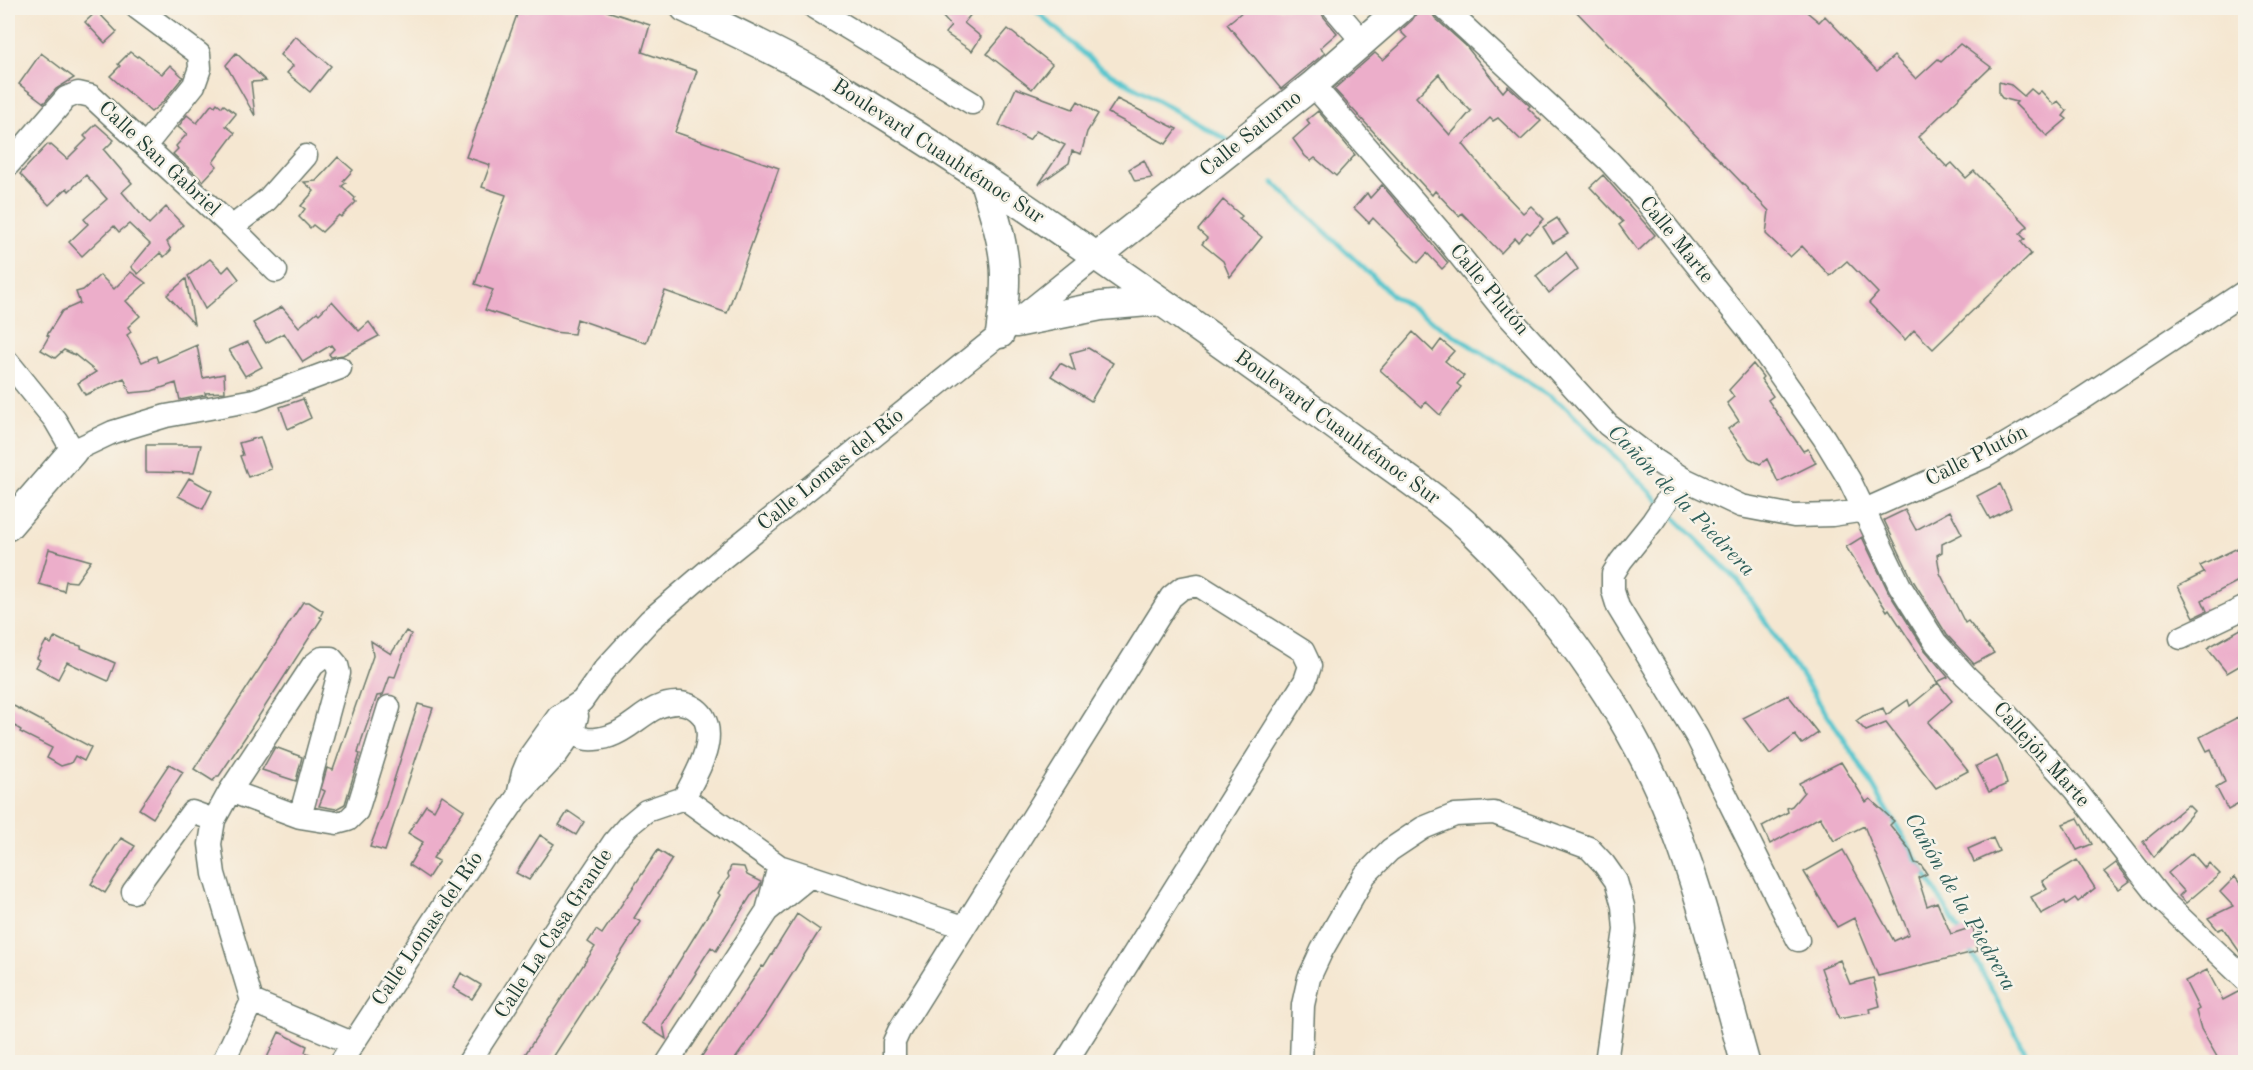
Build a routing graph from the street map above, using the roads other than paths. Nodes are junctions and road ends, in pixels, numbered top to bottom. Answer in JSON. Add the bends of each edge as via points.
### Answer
{"nodes":[{"id":1,"x":137,"y":8,"type":"edge"},
{"id":2,"x":685,"y":8,"type":"edge"},
{"id":3,"x":815,"y":8,"type":"edge"},
{"id":4,"x":1334,"y":8,"type":"edge"},
{"id":5,"x":1401,"y":8,"type":"edge"},
{"id":6,"x":1444,"y":8,"type":"edge"},
{"id":7,"x":1363,"y":42,"type":"junction"},
{"id":8,"x":1312,"y":85,"type":"junction"},
{"id":9,"x":972,"y":102,"type":"dead end"},
{"id":10,"x":145,"y":146,"type":"junction"},
{"id":11,"x":306,"y":156,"type":"dead end"},
{"id":12,"x":8,"y":165,"type":"edge"},
{"id":13,"x":983,"y":178,"type":"junction"},
{"id":14,"x":232,"y":227,"type":"junction"},
{"id":15,"x":1097,"y":256,"type":"junction"},
{"id":16,"x":276,"y":271,"type":"dead end"},
{"id":17,"x":2246,"y":291,"type":"edge"},
{"id":18,"x":1160,"y":301,"type":"junction"},
{"id":19,"x":1008,"y":329,"type":"junction"},
{"id":20,"x":8,"y":362,"type":"edge"},
{"id":21,"x":340,"y":368,"type":"dead end"},
{"id":22,"x":73,"y":452,"type":"junction"},
{"id":23,"x":1682,"y":478,"type":"junction"},
{"id":24,"x":1865,"y":510,"type":"junction"},
{"id":25,"x":8,"y":528,"type":"edge"},
{"id":26,"x":2246,"y":607,"type":"edge"},
{"id":27,"x":2181,"y":638,"type":"dead end"},
{"id":28,"x":389,"y":707,"type":"dead end"},
{"id":29,"x":565,"y":724,"type":"junction"},
{"id":30,"x":230,"y":791,"type":"junction"},
{"id":31,"x":684,"y":798,"type":"junction"},
{"id":32,"x":646,"y":811,"type":"junction"},
{"id":33,"x":300,"y":817,"type":"junction"},
{"id":34,"x":214,"y":820,"type":"junction"},
{"id":35,"x":779,"y":866,"type":"junction"},
{"id":36,"x":809,"y":877,"type":"junction"},
{"id":37,"x":133,"y":892,"type":"dead end"},
{"id":38,"x":766,"y":911,"type":"junction"},
{"id":39,"x":964,"y":927,"type":"junction"},
{"id":40,"x":1798,"y":940,"type":"dead end"},
{"id":41,"x":2246,"y":980,"type":"edge"},
{"id":42,"x":252,"y":1001,"type":"junction"},
{"id":43,"x":346,"y":1053,"type":"edge"},
{"id":44,"x":223,"y":1062,"type":"edge"},
{"id":45,"x":470,"y":1062,"type":"edge"},
{"id":46,"x":485,"y":1062,"type":"edge"},
{"id":47,"x":668,"y":1062,"type":"edge"},
{"id":48,"x":894,"y":1062,"type":"edge"},
{"id":49,"x":1066,"y":1062,"type":"edge"},
{"id":50,"x":1301,"y":1062,"type":"edge"},
{"id":51,"x":1606,"y":1062,"type":"edge"},
{"id":52,"x":1745,"y":1062,"type":"edge"}],
"edges":[{"from":1,"to":10,"type":"street","via":[[198,54],[200,68],[194,85]]},
{"from":2,"to":13,"type":"main road","name":"Boulevard Cuauhtémoc Sur","via":[[823,78]]},
{"from":3,"to":9,"type":"street"},
{"from":4,"to":7,"type":"street"},
{"from":5,"to":7,"type":"main road","name":"Calle Saturno"},
{"from":6,"to":24,"type":"street","name":"Calle Marte","via":[[1609,161],[1645,200],[1750,332],[1824,438]]},
{"from":7,"to":8,"type":"main road","name":"Calle Saturno"},
{"from":8,"to":15,"type":"main road","name":"Calle Saturno"},
{"from":8,"to":23,"type":"street","name":"Calle Plutón","via":[[1504,311],[1608,425]]},
{"from":10,"to":12,"type":"street","name":"Calle San Gabriel","via":[[91,96],[78,93],[66,98]]},
{"from":10,"to":14,"type":"street","name":"Calle San Gabriel"},
{"from":11,"to":14,"type":"street","name":"Calle San Gabriel","via":[[267,200]]},
{"from":13,"to":15,"type":"main road","name":"Boulevard Cuauhtémoc Sur"},
{"from":13,"to":19,"type":"main road","via":[[1004,260]]},
{"from":14,"to":16,"type":"street","name":"Calle San Gabriel"},
{"from":15,"to":18,"type":"main road","name":"Boulevard Cuauhtémoc Sur"},
{"from":15,"to":19,"type":"street","name":"Calle Lomas del Río"},
{"from":17,"to":24,"type":"street","name":"Calle Plutón","via":[[2082,399],[1986,456]]},
{"from":18,"to":19,"type":"main road","via":[[1101,306]]},
{"from":18,"to":52,"type":"main road","name":"Boulevard Cuauhtémoc Sur","via":[[1442,505],[1524,584],[1570,642],[1630,732],[1662,794],[1695,881]]},
{"from":19,"to":29,"type":"street","name":"Calle Lomas del Río","via":[[650,620],[604,670]]},
{"from":20,"to":22,"type":"street","via":[[55,420]]},
{"from":21,"to":22,"type":"street","via":[[254,400],[166,416],[113,432]]},
{"from":22,"to":25,"type":"main road"},
{"from":23,"to":24,"type":"street","name":"Calle Plutón","via":[[1742,506],[1794,516]]},
{"from":23,"to":40,"type":"street","via":[[1613,574],[1613,591],[1618,607],[1697,737]]},
{"from":24,"to":41,"type":"street","name":"Callejón Marte","via":[[1900,586],[1936,643],[2075,789],[2162,900]]},
{"from":26,"to":27,"type":"street"},
{"from":28,"to":33,"type":"street","via":[[357,812],[337,823]]},
{"from":29,"to":31,"type":"street","via":[[586,739],[611,736],[660,705],[690,704],[702,714],[709,729],[703,757]]},
{"from":29,"to":43,"type":"street","name":"Calle Lomas del Río","via":[[530,756],[518,796]]},
{"from":30,"to":33,"type":"street"},
{"from":30,"to":33,"type":"street","via":[[314,665],[322,658],[331,658],[339,673]]},
{"from":30,"to":34,"type":"street"},
{"from":31,"to":32,"type":"street","name":"Calle La Casa Grande"},
{"from":31,"to":35,"type":"street"},
{"from":32,"to":45,"type":"street","name":"Calle La Casa Grande","via":[[614,842]]},
{"from":32,"to":46,"type":"street","name":"Calle La Casa Grande","via":[[615,868]]},
{"from":34,"to":37,"type":"street","via":[[192,812]]},
{"from":34,"to":42,"type":"street","via":[[210,844],[214,874]]},
{"from":35,"to":36,"type":"street"},
{"from":35,"to":38,"type":"street"},
{"from":36,"to":38,"type":"street"},
{"from":36,"to":39,"type":"street"},
{"from":38,"to":47,"type":"street"},
{"from":39,"to":48,"type":"street","via":[[899,1031],[894,1042]]},
{"from":39,"to":49,"type":"street","via":[[1177,592],[1198,585],[1303,651],[1310,666],[1305,681]]},
{"from":42,"to":43,"type":"street"},
{"from":42,"to":44,"type":"street"},
{"from":50,"to":51,"type":"street","via":[[1303,1005],[1309,978],[1365,875],[1390,850],[1423,828],[1455,815],[1494,813],[1589,848],[1616,881],[1625,930]]}]}
